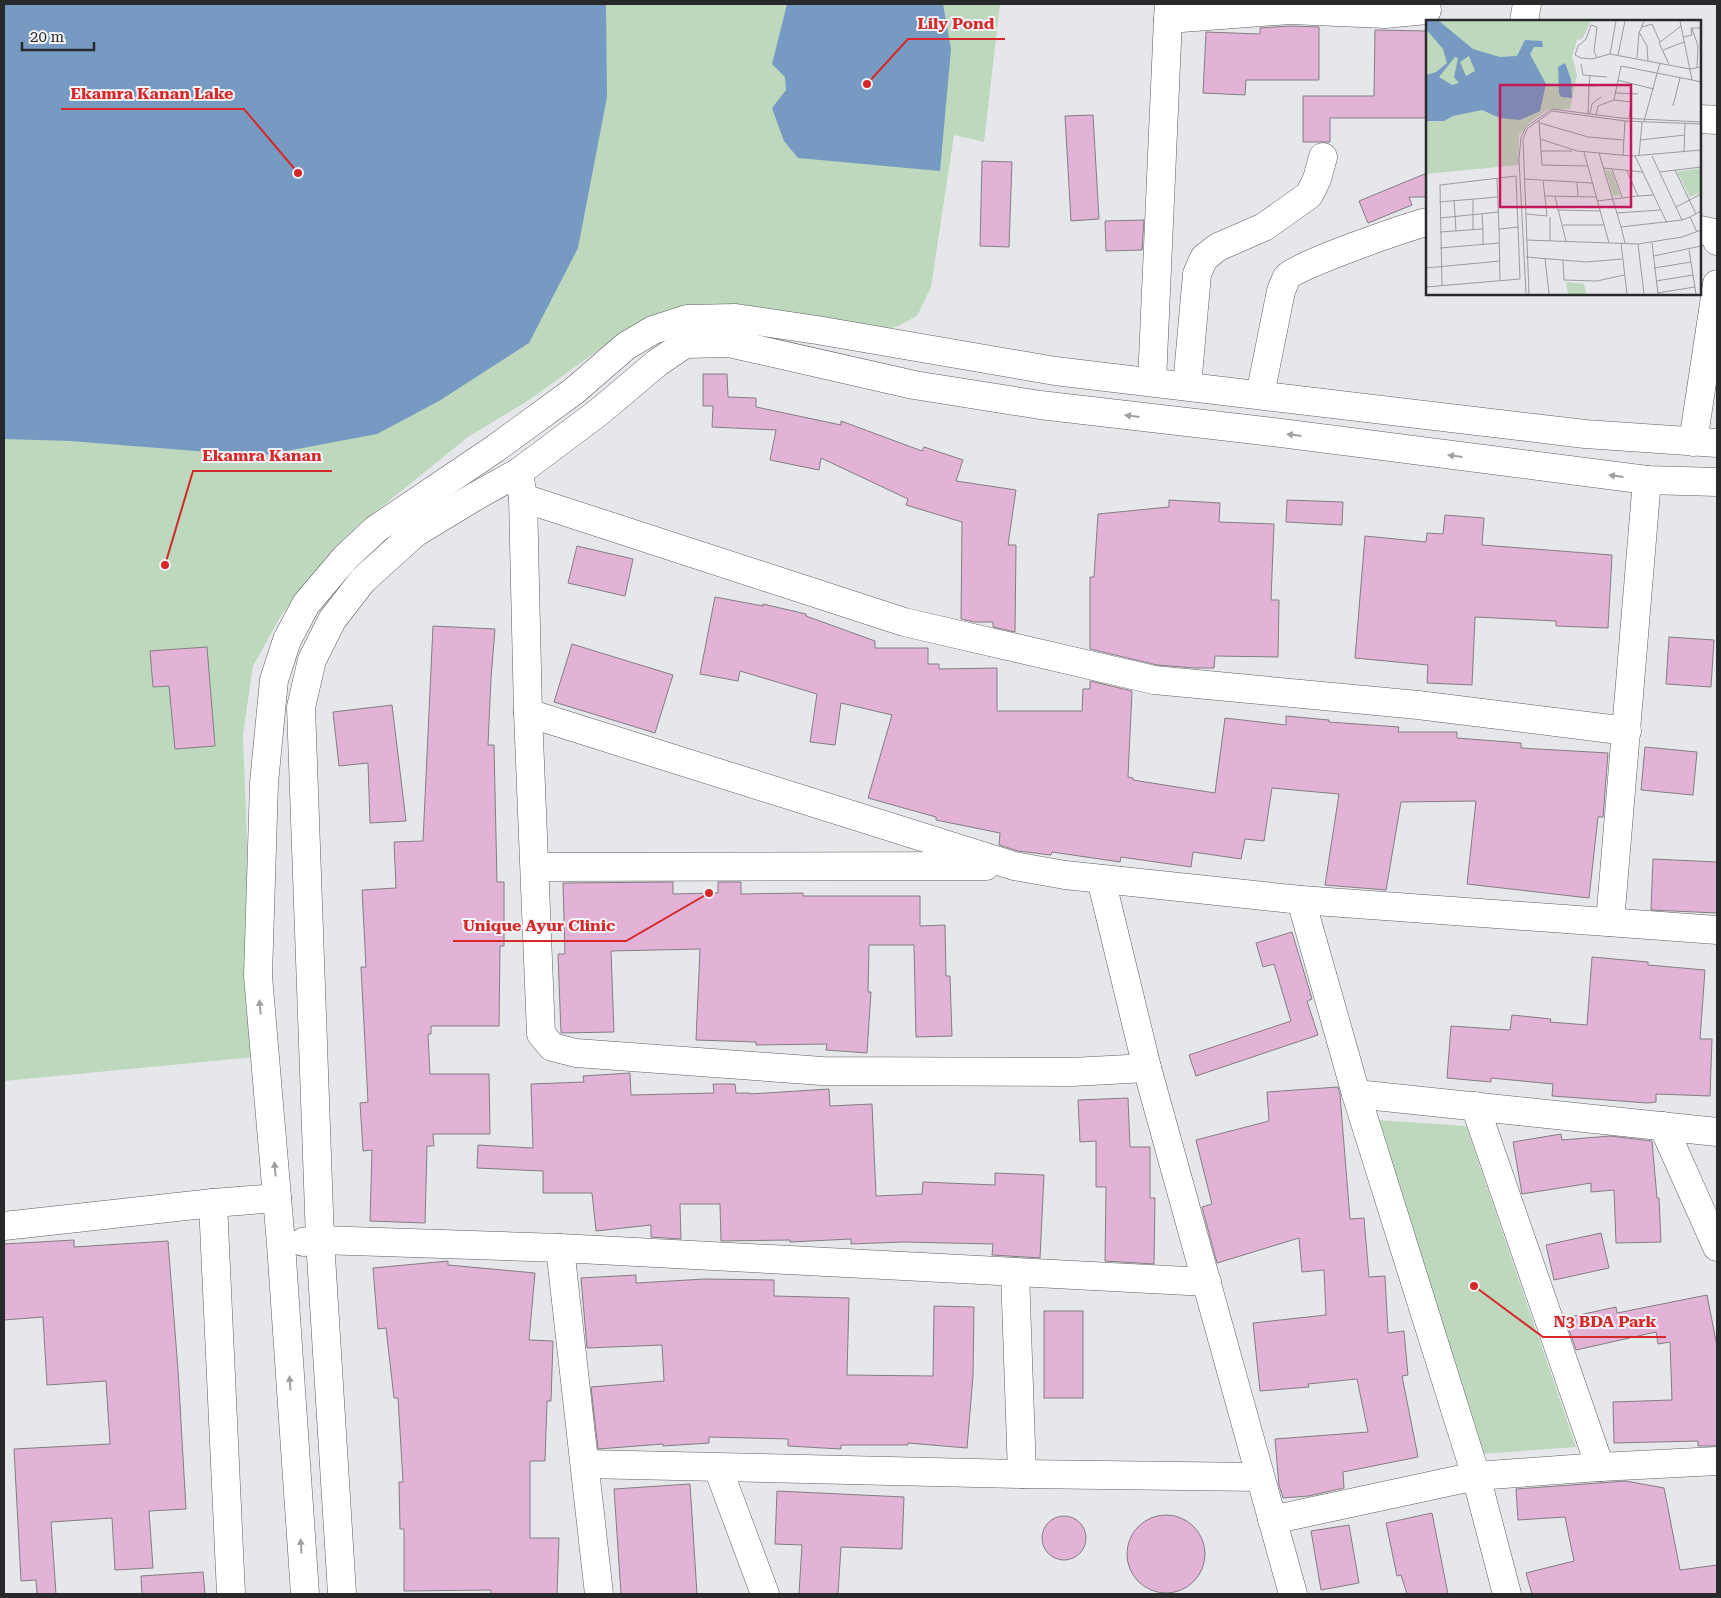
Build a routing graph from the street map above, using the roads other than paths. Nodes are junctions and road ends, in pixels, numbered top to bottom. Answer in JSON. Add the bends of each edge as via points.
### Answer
{"nodes":[{"id":1,"x":1527,"y":4,"type":"edge"},
{"id":2,"x":1427,"y":10,"type":"dead end"},
{"id":3,"x":1168,"y":11,"type":"edge"},
{"id":4,"x":1524,"y":20,"type":"edge"},
{"id":5,"x":1701,"y":118,"type":"edge"},
{"id":6,"x":1717,"y":120,"type":"edge"},
{"id":7,"x":1322,"y":157,"type":"dead end"},
{"id":8,"x":1426,"y":222,"type":"edge"},
{"id":9,"x":1701,"y":230,"type":"edge"},
{"id":10,"x":1717,"y":242,"type":"edge"},
{"id":11,"x":1717,"y":284,"type":"edge"},
{"id":12,"x":1152,"y":382,"type":"junction"},
{"id":13,"x":1187,"y":386,"type":"junction"},
{"id":14,"x":1260,"y":395,"type":"junction"},
{"id":15,"x":1705,"y":442,"type":"edge"},
{"id":16,"x":1647,"y":480,"type":"junction"},
{"id":17,"x":1717,"y":482,"type":"edge"},
{"id":18,"x":521,"y":485,"type":"junction"},
{"id":19,"x":528,"y":713,"type":"junction"},
{"id":20,"x":1627,"y":731,"type":"junction"},
{"id":21,"x":1014,"y":866,"type":"junction"},
{"id":22,"x":535,"y":867,"type":"junction"},
{"id":23,"x":1101,"y":879,"type":"junction"},
{"id":24,"x":1301,"y":900,"type":"junction"},
{"id":25,"x":1610,"y":922,"type":"junction"},
{"id":26,"x":1717,"y":930,"type":"edge"},
{"id":27,"x":1148,"y":1068,"type":"junction"},
{"id":28,"x":1356,"y":1094,"type":"junction"},
{"id":29,"x":1475,"y":1106,"type":"junction"},
{"id":30,"x":1663,"y":1126,"type":"junction"},
{"id":31,"x":1717,"y":1132,"type":"edge"},
{"id":32,"x":277,"y":1198,"type":"junction"},
{"id":33,"x":213,"y":1203,"type":"junction"},
{"id":34,"x":4,"y":1226,"type":"edge"},
{"id":35,"x":320,"y":1240,"type":"junction"},
{"id":36,"x":281,"y":1244,"type":"junction"},
{"id":37,"x":1717,"y":1247,"type":"edge"},
{"id":38,"x":560,"y":1248,"type":"junction"},
{"id":39,"x":1015,"y":1272,"type":"junction"},
{"id":40,"x":1207,"y":1282,"type":"junction"},
{"id":41,"x":1717,"y":1461,"type":"edge"},
{"id":42,"x":585,"y":1464,"type":"junction"},
{"id":43,"x":1600,"y":1467,"type":"junction"},
{"id":44,"x":718,"y":1468,"type":"junction"},
{"id":45,"x":1022,"y":1474,"type":"junction"},
{"id":46,"x":1476,"y":1476,"type":"junction"},
{"id":47,"x":1260,"y":1477,"type":"junction"},
{"id":48,"x":1272,"y":1520,"type":"junction"},
{"id":49,"x":231,"y":1594,"type":"edge"},
{"id":50,"x":305,"y":1594,"type":"edge"},
{"id":51,"x":342,"y":1594,"type":"edge"},
{"id":52,"x":599,"y":1594,"type":"edge"},
{"id":53,"x":765,"y":1594,"type":"edge"},
{"id":54,"x":1293,"y":1594,"type":"edge"},
{"id":55,"x":1507,"y":1594,"type":"edge"}],
"edges":[{"from":1,"to":4,"type":"street"},
{"from":2,"to":3,"type":"street","via":[[1385,14],[1290,10]]},
{"from":3,"to":12,"type":"street"},
{"from":5,"to":6,"type":"street"},
{"from":7,"to":13,"type":"street","via":[[1317,180],[1309,195],[1264,227],[1218,246],[1204,258],[1197,274]]},
{"from":8,"to":14,"type":"street","via":[[1309,265],[1288,276],[1281,291]]},
{"from":9,"to":10,"type":"street","via":[[1714,233]]},
{"from":11,"to":15,"type":"street"},
{"from":12,"to":13,"type":"street"},
{"from":32,"to":12,"type":"street","one_way":true,"via":[[258,976],[264,774],[274,680],[286,640],[306,604],[344,558],[376,530],[574,391],[626,346],[653,330],[687,319],[736,318],[1054,371]]},
{"from":13,"to":14,"type":"street"},
{"from":14,"to":15,"type":"street","via":[[1585,434]]},
{"from":16,"to":17,"type":"street"},
{"from":16,"to":18,"type":"street","one_way":true,"via":[[1040,405],[914,385],[729,344],[685,344],[599,412]]},
{"from":16,"to":20,"type":"street"},
{"from":18,"to":19,"type":"street"},
{"from":18,"to":20,"type":"street","via":[[904,622],[1154,680],[1418,705]]},
{"from":18,"to":35,"type":"street","via":[[476,496],[414,533],[363,580],[332,620],[312,660],[301,707]]},
{"from":19,"to":21,"type":"street"},
{"from":19,"to":22,"type":"street"},
{"from":20,"to":25,"type":"street"},
{"from":21,"to":22,"type":"street"},
{"from":21,"to":23,"type":"street"},
{"from":22,"to":27,"type":"street","via":[[541,1034],[552,1047],[576,1052],[822,1070],[1072,1072]]},
{"from":23,"to":24,"type":"street"},
{"from":23,"to":27,"type":"street"},
{"from":24,"to":25,"type":"street"},
{"from":24,"to":28,"type":"street"},
{"from":25,"to":26,"type":"street"},
{"from":27,"to":40,"type":"street"},
{"from":28,"to":29,"type":"street"},
{"from":28,"to":46,"type":"street"},
{"from":29,"to":30,"type":"street"},
{"from":29,"to":43,"type":"street"},
{"from":30,"to":31,"type":"street"},
{"from":30,"to":37,"type":"street"},
{"from":32,"to":33,"type":"street"},
{"from":32,"to":36,"type":"street"},
{"from":33,"to":34,"type":"street"},
{"from":33,"to":49,"type":"street"},
{"from":35,"to":36,"type":"street"},
{"from":35,"to":38,"type":"street"},
{"from":35,"to":51,"type":"street"},
{"from":50,"to":36,"type":"street","one_way":true},
{"from":38,"to":39,"type":"street"},
{"from":38,"to":42,"type":"street"},
{"from":39,"to":40,"type":"street"},
{"from":39,"to":45,"type":"street"},
{"from":40,"to":47,"type":"street"},
{"from":41,"to":43,"type":"street"},
{"from":42,"to":44,"type":"street"},
{"from":42,"to":52,"type":"street"},
{"from":43,"to":46,"type":"street"},
{"from":44,"to":45,"type":"street"},
{"from":44,"to":53,"type":"street"},
{"from":45,"to":47,"type":"street"},
{"from":46,"to":48,"type":"street"},
{"from":46,"to":55,"type":"street"},
{"from":47,"to":48,"type":"street"},
{"from":48,"to":54,"type":"street"}]}
